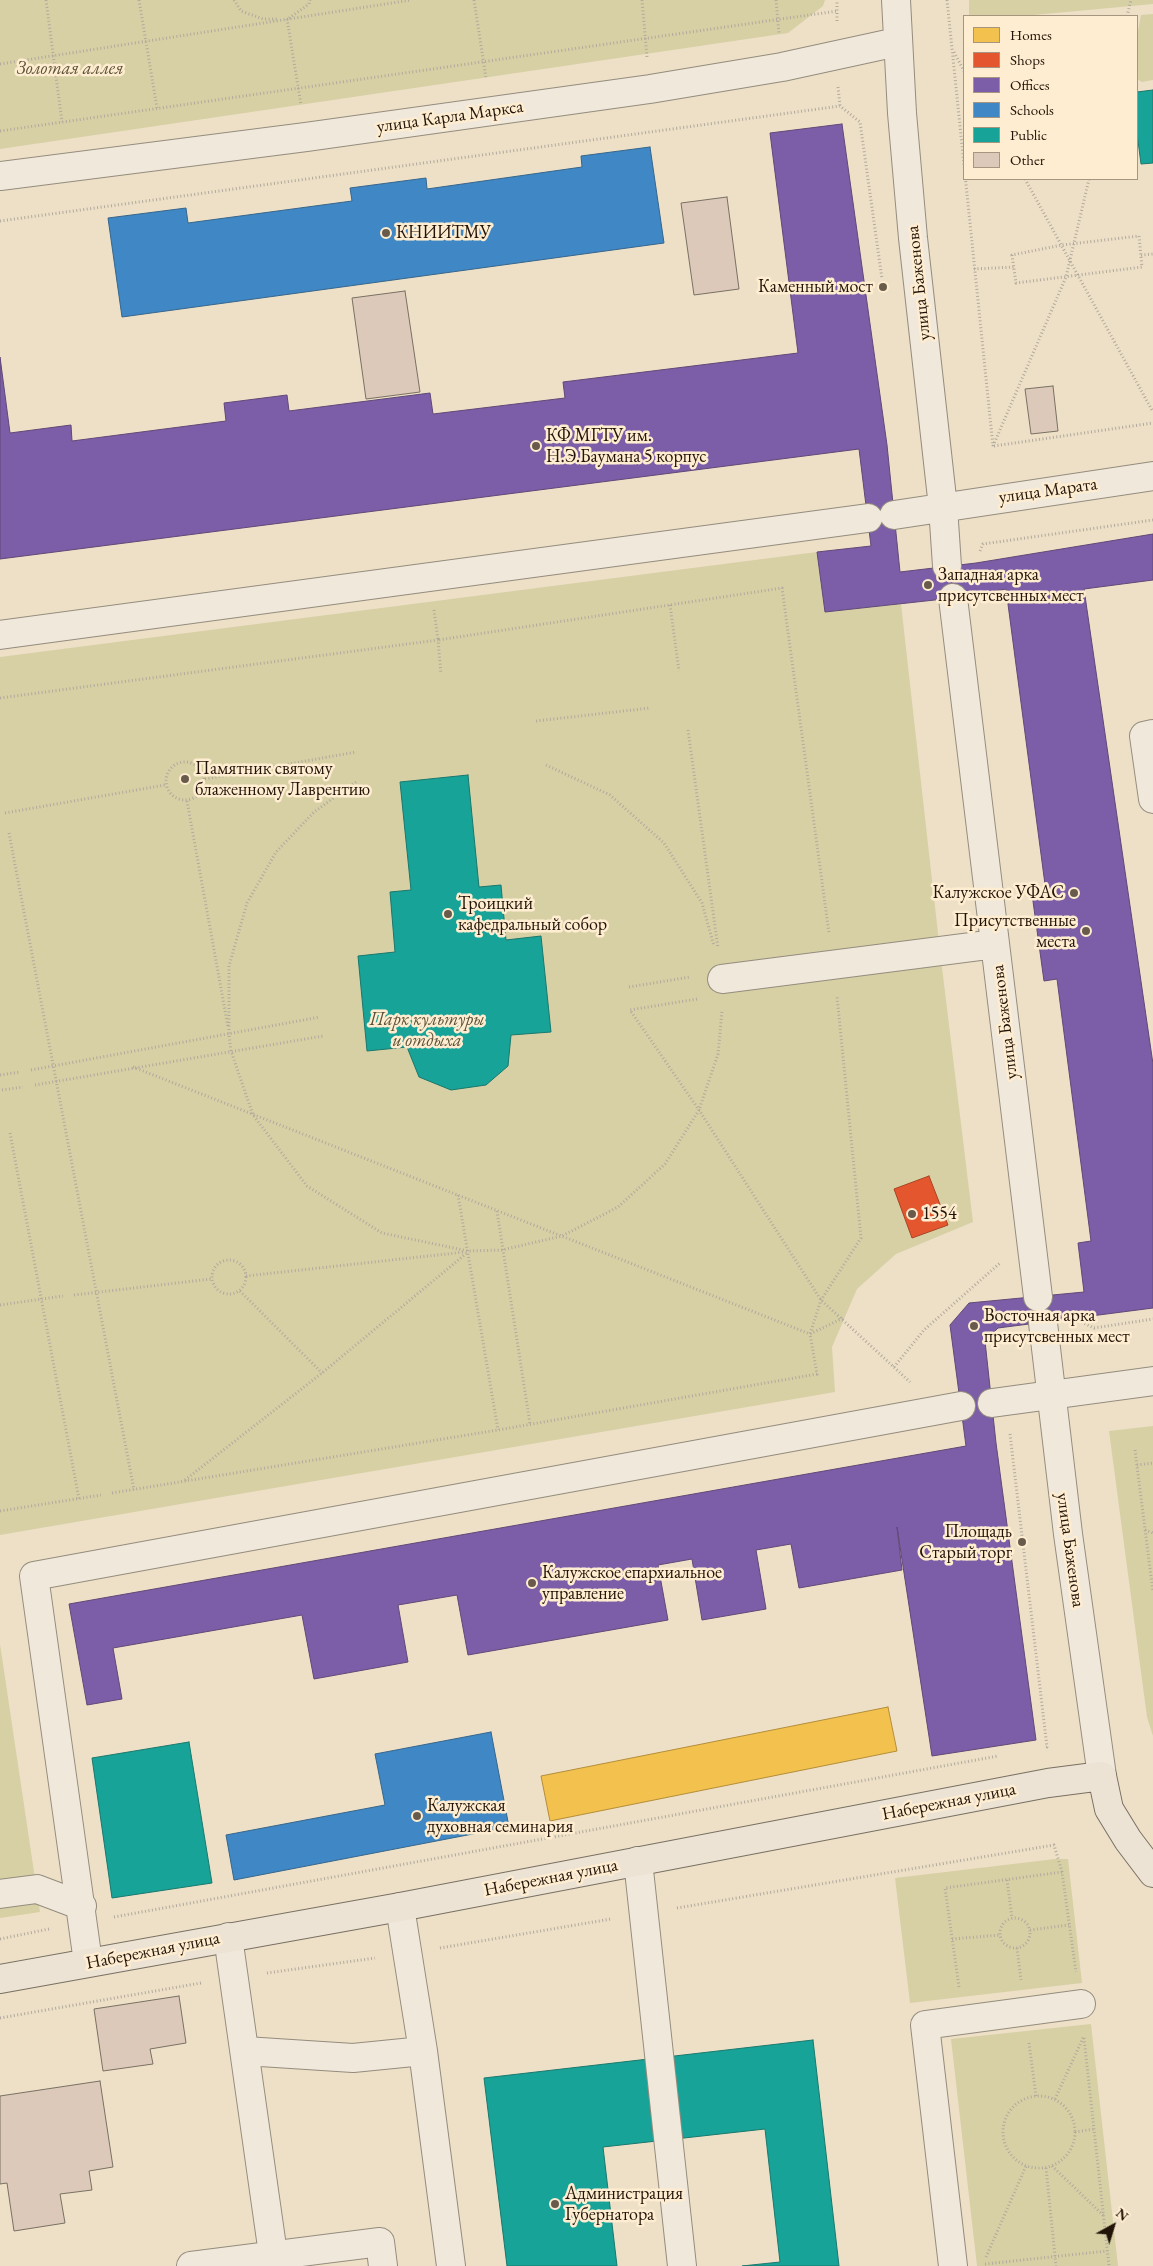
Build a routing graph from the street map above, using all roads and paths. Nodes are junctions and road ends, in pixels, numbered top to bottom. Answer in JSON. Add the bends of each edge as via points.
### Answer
{"nodes":[{"id":1,"x":46,"y":0,"type":"edge"},
{"id":2,"x":139,"y":0,"type":"edge"},
{"id":3,"x":234,"y":0,"type":"edge"},
{"id":4,"x":310,"y":0,"type":"edge"},
{"id":5,"x":411,"y":0,"type":"edge"},
{"id":6,"x":474,"y":0,"type":"edge"},
{"id":7,"x":642,"y":0,"type":"edge"},
{"id":8,"x":896,"y":0,"type":"edge"},
{"id":9,"x":947,"y":0,"type":"edge"},
{"id":10,"x":1131,"y":0,"type":"edge"},
{"id":11,"x":837,"y":11,"type":"dead end"},
{"id":12,"x":1127,"y":15,"type":"edge"},
{"id":13,"x":287,"y":19,"type":"junction"},
{"id":14,"x":646,"y":38,"type":"junction"},
{"id":15,"x":145,"y":42,"type":"junction"},
{"id":16,"x":897,"y":42,"type":"junction"},
{"id":17,"x":952,"y":49,"type":"junction"},
{"id":18,"x":53,"y":56,"type":"junction"},
{"id":19,"x":484,"y":62,"type":"junction"},
{"id":20,"x":0,"y":64,"type":"edge"},
{"id":21,"x":963,"y":69,"type":"edge"},
{"id":22,"x":298,"y":88,"type":"junction"},
{"id":23,"x":650,"y":89,"type":"junction"},
{"id":24,"x":840,"y":106,"type":"dead end"},
{"id":25,"x":157,"y":108,"type":"junction"},
{"id":26,"x":491,"y":111,"type":"junction"},
{"id":27,"x":62,"y":122,"type":"junction"},
{"id":28,"x":0,"y":131,"type":"edge"},
{"id":29,"x":306,"y":137,"type":"junction"},
{"id":30,"x":963,"y":159,"type":"edge"},
{"id":31,"x":0,"y":176,"type":"edge"},
{"id":32,"x":965,"y":180,"type":"edge"},
{"id":33,"x":1026,"y":180,"type":"edge"},
{"id":34,"x":1089,"y":180,"type":"edge"},
{"id":35,"x":0,"y":221,"type":"edge"},
{"id":36,"x":1074,"y":244,"type":"junction"},
{"id":37,"x":1062,"y":246,"type":"junction"},
{"id":38,"x":1153,"y":254,"type":"edge"},
{"id":39,"x":1141,"y":255,"type":"junction"},
{"id":40,"x":1069,"y":262,"type":"junction"},
{"id":41,"x":1014,"y":267,"type":"junction"},
{"id":42,"x":974,"y":269,"type":"junction"},
{"id":43,"x":1078,"y":275,"type":"junction"},
{"id":44,"x":1066,"y":277,"type":"junction"},
{"id":45,"x":1153,"y":412,"type":"edge"},
{"id":46,"x":1153,"y":423,"type":"edge"},
{"id":47,"x":993,"y":446,"type":"junction"},
{"id":48,"x":1153,"y":476,"type":"edge"},
{"id":49,"x":943,"y":507,"type":"junction"},
{"id":50,"x":1153,"y":520,"type":"edge"},
{"id":51,"x":979,"y":554,"type":"dead end"},
{"id":52,"x":947,"y":566,"type":"dead end"},
{"id":53,"x":428,"y":577,"type":"junction"},
{"id":54,"x":953,"y":598,"type":"dead end"},
{"id":55,"x":670,"y":605,"type":"junction"},
{"id":56,"x":0,"y":635,"type":"edge"},
{"id":57,"x":438,"y":640,"type":"junction"},
{"id":58,"x":679,"y":671,"type":"dead end"},
{"id":59,"x":441,"y":674,"type":"dead end"},
{"id":60,"x":0,"y":698,"type":"edge"},
{"id":61,"x":650,"y":708,"type":"dead end"},
{"id":62,"x":536,"y":722,"type":"dead end"},
{"id":63,"x":688,"y":730,"type":"dead end"},
{"id":64,"x":1153,"y":734,"type":"edge"},
{"id":65,"x":356,"y":752,"type":"dead end"},
{"id":66,"x":546,"y":765,"type":"dead end"},
{"id":67,"x":205,"y":779,"type":"junction"},
{"id":68,"x":356,"y":782,"type":"dead end"},
{"id":69,"x":165,"y":785,"type":"junction"},
{"id":70,"x":1153,"y":799,"type":"edge"},
{"id":71,"x":187,"y":801,"type":"junction"},
{"id":72,"x":5,"y":813,"type":"dead end"},
{"id":73,"x":9,"y":833,"type":"dead end"},
{"id":74,"x":995,"y":944,"type":"junction"},
{"id":75,"x":833,"y":966,"type":"junction"},
{"id":76,"x":722,"y":982,"type":"junction"},
{"id":77,"x":629,"y":987,"type":"dead end"},
{"id":78,"x":320,"y":1017,"type":"dead end"},
{"id":79,"x":229,"y":1035,"type":"junction"},
{"id":80,"x":323,"y":1036,"type":"dead end"},
{"id":81,"x":231,"y":1051,"type":"junction"},
{"id":82,"x":54,"y":1066,"type":"junction"},
{"id":83,"x":133,"y":1067,"type":"junction"},
{"id":84,"x":31,"y":1070,"type":"dead end"},
{"id":85,"x":20,"y":1072,"type":"dead end"},
{"id":86,"x":0,"y":1074,"type":"edge"},
{"id":87,"x":57,"y":1081,"type":"junction"},
{"id":88,"x":35,"y":1085,"type":"dead end"},
{"id":89,"x":24,"y":1086,"type":"dead end"},
{"id":90,"x":2,"y":1090,"type":"dead end"},
{"id":91,"x":699,"y":1110,"type":"junction"},
{"id":92,"x":253,"y":1115,"type":"junction"},
{"id":93,"x":10,"y":1133,"type":"dead end"},
{"id":94,"x":458,"y":1195,"type":"junction"},
{"id":95,"x":497,"y":1210,"type":"junction"},
{"id":96,"x":562,"y":1236,"type":"junction"},
{"id":97,"x":502,"y":1250,"type":"junction"},
{"id":98,"x":468,"y":1252,"type":"junction"},
{"id":99,"x":1003,"y":1271,"type":"dead end"},
{"id":100,"x":246,"y":1276,"type":"junction"},
{"id":101,"x":211,"y":1279,"type":"junction"},
{"id":102,"x":240,"y":1291,"type":"junction"},
{"id":103,"x":97,"y":1292,"type":"junction"},
{"id":104,"x":74,"y":1295,"type":"dead end"},
{"id":105,"x":63,"y":1296,"type":"dead end"},
{"id":106,"x":1038,"y":1297,"type":"dead end"},
{"id":107,"x":41,"y":1300,"type":"junction"},
{"id":108,"x":821,"y":1300,"type":"junction"},
{"id":109,"x":0,"y":1304,"type":"edge"},
{"id":110,"x":843,"y":1318,"type":"junction"},
{"id":111,"x":1074,"y":1318,"type":"dead end"},
{"id":112,"x":1153,"y":1319,"type":"edge"},
{"id":113,"x":1043,"y":1323,"type":"dead end"},
{"id":114,"x":810,"y":1334,"type":"junction"},
{"id":115,"x":894,"y":1367,"type":"junction"},
{"id":116,"x":322,"y":1373,"type":"junction"},
{"id":117,"x":1153,"y":1381,"type":"edge"},
{"id":118,"x":1050,"y":1395,"type":"junction"},
{"id":119,"x":999,"y":1402,"type":"joint"},
{"id":120,"x":950,"y":1408,"type":"joint"},
{"id":121,"x":530,"y":1424,"type":"junction"},
{"id":122,"x":498,"y":1430,"type":"junction"},
{"id":123,"x":1135,"y":1450,"type":"dead end"},
{"id":124,"x":1153,"y":1463,"type":"edge"},
{"id":125,"x":1137,"y":1465,"type":"junction"},
{"id":126,"x":183,"y":1481,"type":"junction"},
{"id":127,"x":134,"y":1490,"type":"junction"},
{"id":128,"x":112,"y":1494,"type":"dead end"},
{"id":129,"x":101,"y":1495,"type":"dead end"},
{"id":130,"x":79,"y":1499,"type":"junction"},
{"id":131,"x":0,"y":1511,"type":"edge"},
{"id":132,"x":1145,"y":1530,"type":"junction"},
{"id":133,"x":1153,"y":1534,"type":"edge"},
{"id":134,"x":1153,"y":1592,"type":"edge"},
{"id":135,"x":1037,"y":1749,"type":"dead end"},
{"id":136,"x":1008,"y":1754,"type":"dead end"},
{"id":137,"x":1102,"y":1776,"type":"junction"},
{"id":138,"x":638,"y":1861,"type":"junction"},
{"id":139,"x":1062,"y":1872,"type":"junction"},
{"id":140,"x":1153,"y":1873,"type":"edge"},
{"id":141,"x":1006,"y":1880,"type":"junction"},
{"id":142,"x":0,"y":1894,"type":"edge"},
{"id":143,"x":400,"y":1907,"type":"junction"},
{"id":144,"x":672,"y":1909,"type":"dead end"},
{"id":145,"x":82,"y":1915,"type":"junction"},
{"id":146,"x":1012,"y":1918,"type":"junction"},
{"id":147,"x":613,"y":1919,"type":"dead end"},
{"id":148,"x":1069,"y":1925,"type":"junction"},
{"id":149,"x":1030,"y":1930,"type":"junction"},
{"id":150,"x":1000,"y":1936,"type":"junction"},
{"id":151,"x":228,"y":1937,"type":"junction"},
{"id":152,"x":0,"y":1939,"type":"edge"},
{"id":153,"x":952,"y":1939,"type":"junction"},
{"id":154,"x":407,"y":1954,"type":"junction"},
{"id":155,"x":88,"y":1962,"type":"junction"},
{"id":156,"x":234,"y":1978,"type":"junction"},
{"id":157,"x":0,"y":1979,"type":"edge"},
{"id":158,"x":1080,"y":2004,"type":"junction"},
{"id":159,"x":1025,"y":2011,"type":"junction"},
{"id":160,"x":0,"y":2018,"type":"edge"},
{"id":161,"x":963,"y":2020,"type":"junction"},
{"id":162,"x":1084,"y":2035,"type":"junction"},
{"id":163,"x":245,"y":2051,"type":"junction"},
{"id":164,"x":422,"y":2051,"type":"junction"},
{"id":165,"x":1036,"y":2096,"type":"junction"},
{"id":166,"x":1054,"y":2100,"type":"junction"},
{"id":167,"x":1094,"y":2129,"type":"junction"},
{"id":168,"x":1075,"y":2132,"type":"junction"},
{"id":169,"x":1026,"y":2166,"type":"junction"},
{"id":170,"x":1052,"y":2166,"type":"junction"},
{"id":171,"x":1046,"y":2168,"type":"junction"},
{"id":172,"x":1104,"y":2216,"type":"junction"},
{"id":173,"x":1107,"y":2251,"type":"junction"},
{"id":174,"x":273,"y":2254,"type":"junction"},
{"id":175,"x":1055,"y":2257,"type":"junction"},
{"id":176,"x":191,"y":2266,"type":"edge"},
{"id":177,"x":383,"y":2266,"type":"edge"},
{"id":178,"x":451,"y":2266,"type":"edge"},
{"id":179,"x":682,"y":2266,"type":"edge"},
{"id":180,"x":954,"y":2266,"type":"edge"},
{"id":181,"x":1056,"y":2266,"type":"edge"},
{"id":182,"x":1108,"y":2266,"type":"edge"}],
"edges":[{"from":1,"to":18,"type":"path"},
{"from":2,"to":15,"type":"path"},
{"from":3,"to":13,"type":"path","via":[[240,11],[263,19]]},
{"from":4,"to":13,"type":"path"},
{"from":5,"to":13,"type":"path"},
{"from":6,"to":19,"type":"path"},
{"from":7,"to":14,"type":"path"},
{"from":8,"to":16,"type":"street","name":"улица Баженова"},
{"from":9,"to":17,"type":"path"},
{"from":10,"to":12,"type":"path"},
{"from":11,"to":14,"type":"path"},
{"from":13,"to":15,"type":"path"},
{"from":13,"to":22,"type":"path"},
{"from":14,"to":19,"type":"path"},
{"from":14,"to":23,"type":"path"},
{"from":15,"to":18,"type":"path"},
{"from":15,"to":25,"type":"path"},
{"from":16,"to":23,"type":"street","name":"улица Карла Маркса","via":[[782,67]]},
{"from":16,"to":49,"type":"street","name":"улица Баженова","via":[[913,238]]},
{"from":17,"to":21,"type":"path"},
{"from":17,"to":30,"type":"path"},
{"from":18,"to":20,"type":"path"},
{"from":18,"to":27,"type":"path"},
{"from":19,"to":22,"type":"path"},
{"from":19,"to":26,"type":"path"},
{"from":22,"to":25,"type":"path"},
{"from":22,"to":29,"type":"path"},
{"from":23,"to":26,"type":"street","name":"улица Карла Маркса"},
{"from":24,"to":35,"type":"path"},
{"from":25,"to":27,"type":"path"},
{"from":26,"to":29,"type":"street","name":"улица Карла Маркса"},
{"from":27,"to":28,"type":"path"},
{"from":29,"to":31,"type":"street","name":"улица Карла Маркса"},
{"from":32,"to":42,"type":"path"},
{"from":33,"to":37,"type":"path"},
{"from":34,"to":36,"type":"path"},
{"from":36,"to":37,"type":"path"},
{"from":36,"to":39,"type":"path","via":[[1139,236]]},
{"from":36,"to":40,"type":"path"},
{"from":37,"to":40,"type":"path"},
{"from":37,"to":41,"type":"path","via":[[1012,255]]},
{"from":38,"to":39,"type":"path"},
{"from":39,"to":43,"type":"path","via":[[1142,267]]},
{"from":40,"to":43,"type":"path"},
{"from":40,"to":44,"type":"path"},
{"from":41,"to":42,"type":"path"},
{"from":41,"to":44,"type":"path","via":[[1016,283]]},
{"from":42,"to":47,"type":"path"},
{"from":43,"to":44,"type":"path"},
{"from":43,"to":45,"type":"path"},
{"from":44,"to":47,"type":"path"},
{"from":46,"to":47,"type":"path"},
{"from":48,"to":49,"type":"street","name":"улица Марата"},
{"from":49,"to":52,"type":"street","name":"улица Баженова"},
{"from":49,"to":53,"type":"street","name":"улица Марата"},
{"from":50,"to":51,"type":"path","via":[[983,544]]},
{"from":53,"to":56,"type":"street","name":"улица Марата"},
{"from":53,"to":57,"type":"path"},
{"from":54,"to":74,"type":"street","name":"улица Баженова"},
{"from":55,"to":57,"type":"path"},
{"from":55,"to":58,"type":"path"},
{"from":55,"to":75,"type":"path","via":[[782,588]]},
{"from":57,"to":59,"type":"path"},
{"from":57,"to":60,"type":"path"},
{"from":61,"to":62,"type":"path"},
{"from":63,"to":76,"type":"path"},
{"from":64,"to":70,"type":"street","via":[[1144,736]]},
{"from":65,"to":67,"type":"path"},
{"from":66,"to":76,"type":"path","via":[[610,795],[664,842],[702,903]]},
{"from":67,"to":69,"type":"path","via":[[197,765],[183,761],[169,768]]},
{"from":67,"to":71,"type":"path","via":[[201,794]]},
{"from":68,"to":79,"type":"path","via":[[314,812],[276,852],[247,904],[230,966]]},
{"from":69,"to":71,"type":"path","via":[[170,795]]},
{"from":69,"to":72,"type":"path"},
{"from":71,"to":79,"type":"path"},
{"from":73,"to":82,"type":"path"},
{"from":74,"to":75,"type":"street"},
{"from":74,"to":106,"type":"street","name":"улица Баженова"},
{"from":75,"to":76,"type":"street"},
{"from":75,"to":108,"type":"path","via":[[861,1238]]},
{"from":76,"to":77,"type":"path"},
{"from":76,"to":91,"type":"path","via":[[718,1054]]},
{"from":76,"to":91,"type":"path","via":[[630,1010]]},
{"from":78,"to":79,"type":"path"},
{"from":79,"to":81,"type":"path"},
{"from":79,"to":82,"type":"path"},
{"from":80,"to":81,"type":"path"},
{"from":81,"to":83,"type":"path"},
{"from":81,"to":92,"type":"path"},
{"from":82,"to":84,"type":"path"},
{"from":82,"to":87,"type":"path"},
{"from":83,"to":87,"type":"path"},
{"from":83,"to":92,"type":"path"},
{"from":85,"to":86,"type":"path"},
{"from":87,"to":88,"type":"path"},
{"from":87,"to":103,"type":"path"},
{"from":89,"to":90,"type":"path"},
{"from":91,"to":96,"type":"path","via":[[665,1164],[618,1207]]},
{"from":91,"to":108,"type":"path"},
{"from":92,"to":94,"type":"path"},
{"from":92,"to":98,"type":"path","via":[[307,1186],[382,1233]]},
{"from":93,"to":107,"type":"path"},
{"from":94,"to":95,"type":"path"},
{"from":94,"to":98,"type":"path"},
{"from":95,"to":96,"type":"path"},
{"from":95,"to":97,"type":"path"},
{"from":96,"to":97,"type":"path"},
{"from":96,"to":114,"type":"path"},
{"from":97,"to":98,"type":"path"},
{"from":97,"to":121,"type":"path"},
{"from":98,"to":100,"type":"path"},
{"from":98,"to":116,"type":"path"},
{"from":98,"to":122,"type":"path"},
{"from":99,"to":115,"type":"path","via":[[1002,1261],[924,1330]]},
{"from":100,"to":101,"type":"path","via":[[240,1263],[227,1260],[215,1266]]},
{"from":100,"to":102,"type":"path","via":[[246,1284]]},
{"from":101,"to":102,"type":"path","via":[[217,1291],[230,1295]]},
{"from":101,"to":103,"type":"path"},
{"from":102,"to":116,"type":"path"},
{"from":103,"to":104,"type":"path"},
{"from":103,"to":127,"type":"path"},
{"from":105,"to":107,"type":"path"},
{"from":107,"to":109,"type":"path"},
{"from":107,"to":130,"type":"path"},
{"from":108,"to":110,"type":"path"},
{"from":108,"to":114,"type":"path"},
{"from":110,"to":114,"type":"path"},
{"from":110,"to":115,"type":"path"},
{"from":111,"to":112,"type":"path","via":[[1094,1328]]},
{"from":113,"to":118,"type":"street","name":"улица Баженова"},
{"from":114,"to":121,"type":"path","via":[[817,1374]]},
{"from":115,"to":120,"type":"path"},
{"from":116,"to":126,"type":"path"},
{"from":117,"to":118,"type":"street"},
{"from":118,"to":119,"type":"street"},
{"from":118,"to":137,"type":"street","name":"улица Баженова"},
{"from":119,"to":135,"type":"path","via":[[1047,1747]]},
{"from":120,"to":145,"type":"street","via":[[34,1576]]},
{"from":121,"to":122,"type":"path"},
{"from":122,"to":126,"type":"path"},
{"from":123,"to":125,"type":"path"},
{"from":124,"to":125,"type":"path"},
{"from":125,"to":132,"type":"path"},
{"from":126,"to":127,"type":"path"},
{"from":127,"to":128,"type":"path"},
{"from":129,"to":130,"type":"path"},
{"from":130,"to":131,"type":"path"},
{"from":132,"to":133,"type":"path"},
{"from":132,"to":134,"type":"path"},
{"from":136,"to":145,"type":"path"},
{"from":137,"to":138,"type":"main road","name":"Набережная улица","via":[[1048,1783]]},
{"from":137,"to":140,"type":"main road","via":[[1109,1809]]},
{"from":138,"to":143,"type":"main road","name":"Набережная улица"},
{"from":138,"to":179,"type":"street"},
{"from":139,"to":141,"type":"path"},
{"from":139,"to":144,"type":"path","via":[[1054,1845]]},
{"from":139,"to":148,"type":"path"},
{"from":141,"to":146,"type":"path"},
{"from":141,"to":153,"type":"path","via":[[945,1888]]},
{"from":142,"to":145,"type":"street","via":[[37,1889]]},
{"from":143,"to":151,"type":"main road","name":"Набережная улица"},
{"from":143,"to":154,"type":"street"},
{"from":145,"to":152,"type":"path"},
{"from":145,"to":155,"type":"street"},
{"from":146,"to":149,"type":"path","via":[[1024,1921]]},
{"from":146,"to":150,"type":"path","via":[[1002,1924]]},
{"from":147,"to":154,"type":"path"},
{"from":148,"to":149,"type":"path"},
{"from":148,"to":158,"type":"path"},
{"from":149,"to":150,"type":"path","via":[[1027,1942],[1017,1948],[1006,1945]]},
{"from":150,"to":153,"type":"path"},
{"from":151,"to":155,"type":"main road","name":"Набережная улица"},
{"from":151,"to":156,"type":"street"},
{"from":153,"to":161,"type":"path"},
{"from":154,"to":156,"type":"path"},
{"from":154,"to":164,"type":"street"},
{"from":155,"to":157,"type":"main road","name":"Набережная улица"},
{"from":156,"to":160,"type":"path"},
{"from":156,"to":163,"type":"street"},
{"from":158,"to":159,"type":"street"},
{"from":158,"to":162,"type":"path"},
{"from":159,"to":161,"type":"street"},
{"from":159,"to":165,"type":"path"},
{"from":161,"to":180,"type":"street","via":[[924,2025]]},
{"from":162,"to":166,"type":"path"},
{"from":162,"to":167,"type":"path"},
{"from":163,"to":164,"type":"street","via":[[353,2058]]},
{"from":163,"to":174,"type":"street"},
{"from":164,"to":178,"type":"street"},
{"from":165,"to":166,"type":"path"},
{"from":165,"to":169,"type":"path","via":[[1014,2106],[1003,2127],[1008,2151]]},
{"from":166,"to":168,"type":"path","via":[[1070,2113]]},
{"from":167,"to":168,"type":"path"},
{"from":167,"to":172,"type":"path"},
{"from":168,"to":170,"type":"path","via":[[1069,2153]]},
{"from":169,"to":171,"type":"path"},
{"from":169,"to":175,"type":"path","via":[[983,2265]]},
{"from":170,"to":171,"type":"path"},
{"from":170,"to":172,"type":"path"},
{"from":171,"to":175,"type":"path"},
{"from":172,"to":173,"type":"path"},
{"from":173,"to":175,"type":"path"},
{"from":173,"to":182,"type":"path"},
{"from":174,"to":176,"type":"street"},
{"from":174,"to":177,"type":"street","via":[[380,2242]]},
{"from":175,"to":181,"type":"path"}]}
